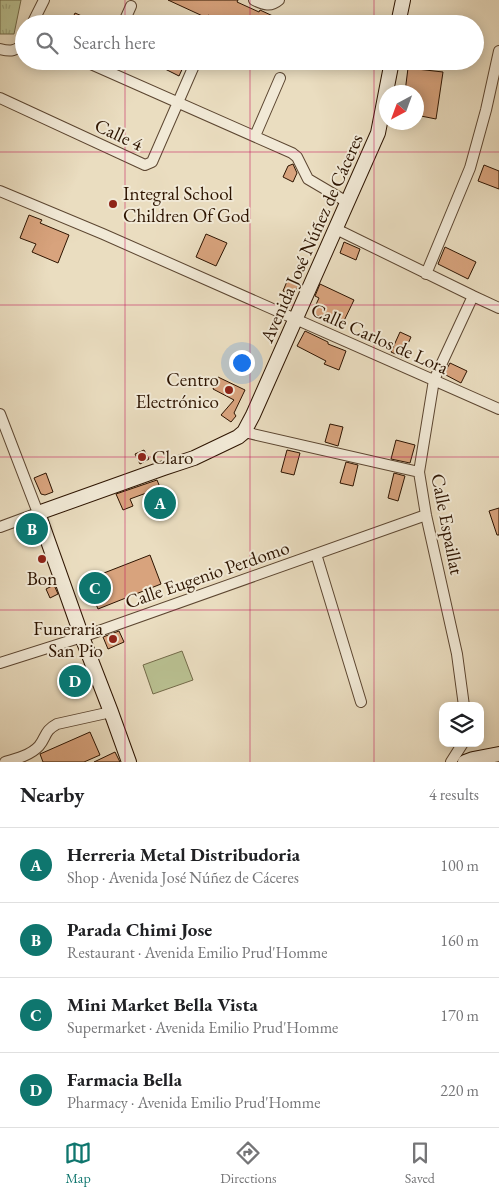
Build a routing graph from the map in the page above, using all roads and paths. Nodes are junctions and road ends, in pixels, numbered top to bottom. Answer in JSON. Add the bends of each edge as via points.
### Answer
{"nodes":[{"id":1,"x":44,"y":0,"type":"edge"},
{"id":2,"x":254,"y":0,"type":"edge"},
{"id":3,"x":279,"y":0,"type":"edge"},
{"id":4,"x":403,"y":0,"type":"edge"},
{"id":5,"x":131,"y":6,"type":"dead end"},
{"id":6,"x":36,"y":15,"type":"edge"},
{"id":7,"x":127,"y":15,"type":"edge"},
{"id":8,"x":400,"y":15,"type":"edge"},
{"id":9,"x":15,"y":49,"type":"edge"},
{"id":10,"x":0,"y":50,"type":"edge"},
{"id":11,"x":499,"y":51,"type":"edge"},
{"id":12,"x":114,"y":70,"type":"edge"},
{"id":13,"x":192,"y":70,"type":"edge"},
{"id":14,"x":390,"y":70,"type":"edge"},
{"id":15,"x":280,"y":78,"type":"dead end"},
{"id":16,"x":0,"y":98,"type":"edge"},
{"id":17,"x":178,"y":104,"type":"junction"},
{"id":18,"x":255,"y":136,"type":"junction"},
{"id":19,"x":0,"y":190,"type":"edge"},
{"id":20,"x":347,"y":202,"type":"junction"},
{"id":21,"x":336,"y":229,"type":"junction"},
{"id":22,"x":426,"y":274,"type":"junction"},
{"id":23,"x":472,"y":296,"type":"junction"},
{"id":24,"x":499,"y":308,"type":"edge"},
{"id":25,"x":295,"y":319,"type":"junction"},
{"id":26,"x":434,"y":380,"type":"junction"},
{"id":27,"x":499,"y":409,"type":"edge"},
{"id":28,"x":0,"y":414,"type":"edge"},
{"id":29,"x":244,"y":432,"type":"junction"},
{"id":30,"x":419,"y":472,"type":"junction"},
{"id":31,"x":38,"y":513,"type":"junction"},
{"id":32,"x":426,"y":515,"type":"junction"},
{"id":33,"x":0,"y":527,"type":"edge"},
{"id":34,"x":316,"y":554,"type":"junction"},
{"id":35,"x":82,"y":637,"type":"junction"},
{"id":36,"x":0,"y":664,"type":"edge"},
{"id":37,"x":361,"y":702,"type":"dead end"},
{"id":38,"x":463,"y":702,"type":"edge"},
{"id":39,"x":111,"y":712,"type":"junction"},
{"id":40,"x":460,"y":747,"type":"edge"},
{"id":41,"x":499,"y":754,"type":"edge"},
{"id":42,"x":5,"y":762,"type":"edge"},
{"id":43,"x":129,"y":762,"type":"edge"},
{"id":44,"x":451,"y":762,"type":"edge"},
{"id":45,"x":465,"y":762,"type":"edge"}],
"edges":[{"from":1,"to":6,"type":"street"},
{"from":2,"to":3,"type":"street","via":[[268,5]]},
{"from":4,"to":8,"type":"main road"},
{"from":5,"to":7,"type":"street"},
{"from":9,"to":10,"type":"street"},
{"from":11,"to":22,"type":"street","via":[[470,168]]},
{"from":12,"to":17,"type":"street"},
{"from":13,"to":17,"type":"street","name":"Calle 4"},
{"from":14,"to":20,"type":"main road","name":"Avenida José Núñez de Cáceres","via":[[378,133]]},
{"from":15,"to":18,"type":"street"},
{"from":16,"to":17,"type":"street","name":"Calle 4","via":[[145,165],[152,162]]},
{"from":17,"to":18,"type":"street"},
{"from":18,"to":20,"type":"street","via":[[292,153],[308,179]]},
{"from":19,"to":25,"type":"street","name":"Calle Carlos de Lora"},
{"from":20,"to":21,"type":"main road","name":"Avenida José Núñez de Cáceres"},
{"from":21,"to":22,"type":"street"},
{"from":21,"to":25,"type":"main road","name":"Avenida José Núñez de Cáceres"},
{"from":22,"to":23,"type":"street"},
{"from":23,"to":24,"type":"street"},
{"from":23,"to":26,"type":"street","name":"Calle Espaillat"},
{"from":25,"to":26,"type":"street","name":"Calle Carlos de Lora"},
{"from":25,"to":29,"type":"main road","name":"Avenida José Núñez de Cáceres"},
{"from":26,"to":27,"type":"street","name":"Calle Carlos de Lora"},
{"from":26,"to":30,"type":"street","name":"Calle Espaillat"},
{"from":28,"to":31,"type":"street"},
{"from":29,"to":30,"type":"street"},
{"from":29,"to":31,"type":"main road","via":[[194,458]]},
{"from":30,"to":32,"type":"street","name":"Calle Espaillat"},
{"from":31,"to":33,"type":"street"},
{"from":31,"to":35,"type":"main road"},
{"from":32,"to":34,"type":"street","name":"Calle Eugenio Perdomo"},
{"from":32,"to":38,"type":"street","name":"Calle Espaillat","via":[[457,654]]},
{"from":34,"to":35,"type":"street","name":"Calle Eugenio Perdomo"},
{"from":34,"to":37,"type":"street"},
{"from":35,"to":36,"type":"street","name":"Calle Eugenio Perdomo"},
{"from":35,"to":39,"type":"main road"},
{"from":39,"to":42,"type":"street","via":[[57,724],[30,753]]},
{"from":39,"to":43,"type":"main road"},
{"from":40,"to":44,"type":"street"},
{"from":41,"to":45,"type":"main road"}]}
